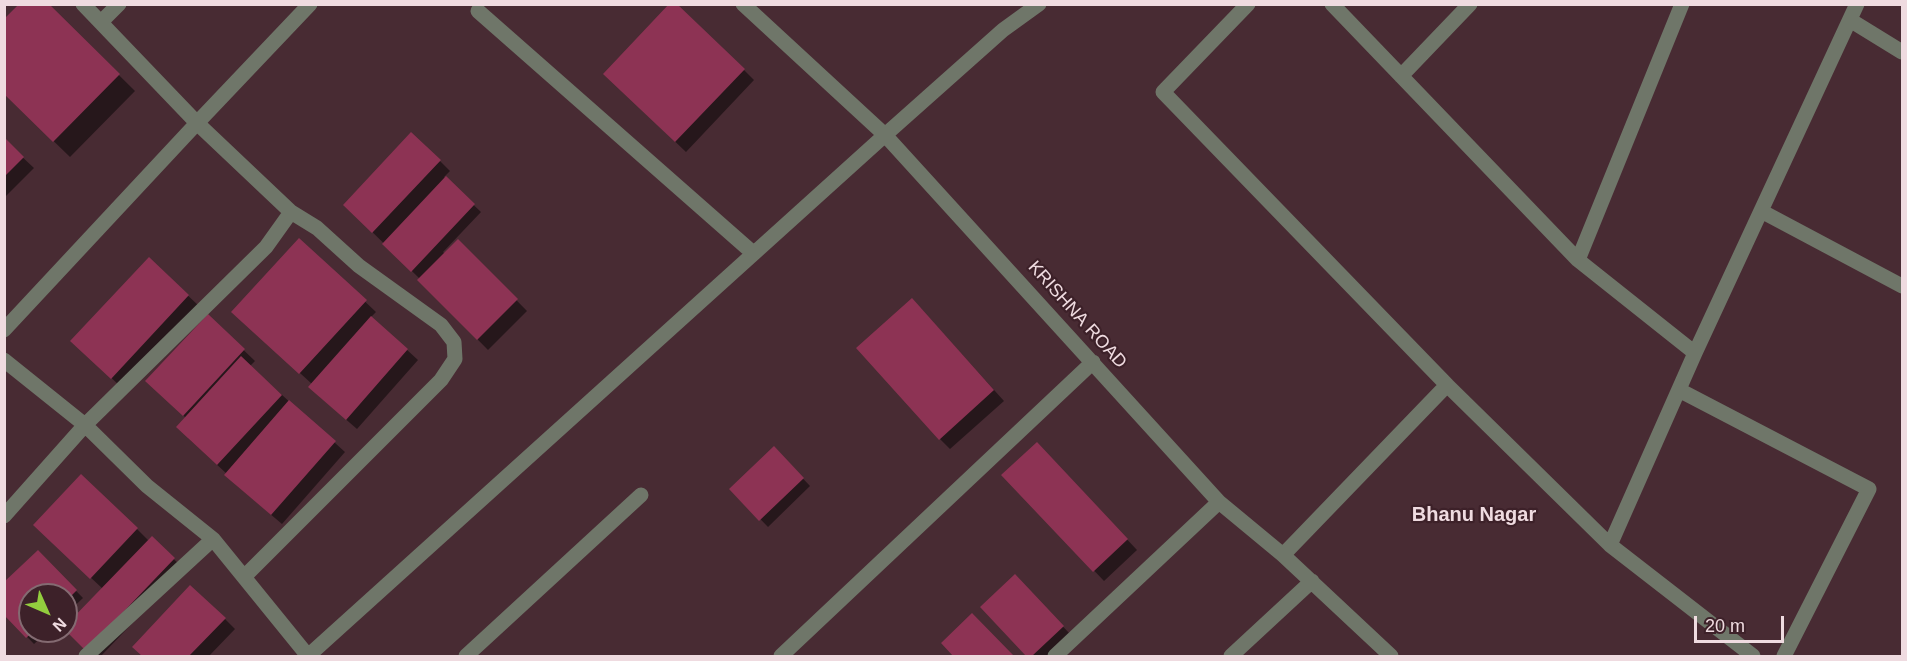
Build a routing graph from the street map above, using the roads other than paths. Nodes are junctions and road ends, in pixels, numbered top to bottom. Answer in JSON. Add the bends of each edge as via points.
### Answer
{"nodes":[{"id":1,"x":82,"y":4,"type":"edge"},
{"id":2,"x":119,"y":4,"type":"edge"},
{"id":3,"x":309,"y":4,"type":"edge"},
{"id":4,"x":743,"y":4,"type":"edge"},
{"id":5,"x":1039,"y":4,"type":"edge"},
{"id":6,"x":1248,"y":4,"type":"edge"},
{"id":7,"x":1332,"y":4,"type":"edge"},
{"id":8,"x":1470,"y":4,"type":"edge"},
{"id":9,"x":1682,"y":4,"type":"edge"},
{"id":10,"x":1857,"y":4,"type":"edge"},
{"id":11,"x":478,"y":7,"type":"edge"},
{"id":12,"x":1850,"y":20,"type":"junction"},
{"id":13,"x":101,"y":22,"type":"junction"},
{"id":14,"x":1902,"y":52,"type":"edge"},
{"id":15,"x":1401,"y":76,"type":"junction"},
{"id":16,"x":197,"y":123,"type":"junction"},
{"id":17,"x":885,"y":135,"type":"junction"},
{"id":18,"x":1761,"y":211,"type":"junction"},
{"id":19,"x":291,"y":212,"type":"junction"},
{"id":20,"x":753,"y":253,"type":"junction"},
{"id":21,"x":1578,"y":260,"type":"junction"},
{"id":22,"x":1902,"y":286,"type":"edge"},
{"id":23,"x":4,"y":330,"type":"edge"},
{"id":24,"x":1695,"y":353,"type":"junction"},
{"id":25,"x":4,"y":360,"type":"edge"},
{"id":26,"x":1093,"y":362,"type":"junction"},
{"id":27,"x":1447,"y":385,"type":"junction"},
{"id":28,"x":1679,"y":390,"type":"junction"},
{"id":29,"x":85,"y":425,"type":"junction"},
{"id":30,"x":641,"y":495,"type":"dead end"},
{"id":31,"x":1219,"y":502,"type":"junction"},
{"id":32,"x":4,"y":516,"type":"edge"},
{"id":33,"x":213,"y":538,"type":"junction"},
{"id":34,"x":1610,"y":545,"type":"junction"},
{"id":35,"x":1283,"y":555,"type":"junction"},
{"id":36,"x":244,"y":577,"type":"junction"},
{"id":37,"x":1312,"y":581,"type":"junction"},
{"id":38,"x":308,"y":656,"type":"edge"},
{"id":39,"x":86,"y":657,"type":"edge"},
{"id":40,"x":466,"y":657,"type":"edge"},
{"id":41,"x":781,"y":657,"type":"edge"},
{"id":42,"x":1055,"y":657,"type":"edge"},
{"id":43,"x":1231,"y":657,"type":"edge"},
{"id":44,"x":1391,"y":657,"type":"edge"},
{"id":45,"x":1753,"y":657,"type":"edge"},
{"id":46,"x":1784,"y":657,"type":"edge"}],
"edges":[{"from":1,"to":13,"type":"street"},
{"from":2,"to":13,"type":"street"},
{"from":3,"to":16,"type":"street"},
{"from":4,"to":17,"type":"street","name":"KRISHNA ROAD"},
{"from":5,"to":17,"type":"street","via":[[1003,30]]},
{"from":6,"to":27,"type":"street","via":[[1163,92]]},
{"from":7,"to":15,"type":"street"},
{"from":8,"to":15,"type":"street"},
{"from":9,"to":21,"type":"street"},
{"from":10,"to":12,"type":"street"},
{"from":11,"to":20,"type":"street"},
{"from":12,"to":14,"type":"street"},
{"from":12,"to":18,"type":"street"},
{"from":13,"to":16,"type":"street"},
{"from":15,"to":21,"type":"street"},
{"from":16,"to":19,"type":"street"},
{"from":16,"to":23,"type":"street"},
{"from":17,"to":20,"type":"street"},
{"from":17,"to":26,"type":"street","name":"KRISHNA ROAD"},
{"from":18,"to":22,"type":"street"},
{"from":18,"to":24,"type":"street"},
{"from":19,"to":29,"type":"street","via":[[266,247]]},
{"from":19,"to":36,"type":"street","via":[[441,325],[454,342],[455,359],[441,380]]},
{"from":20,"to":38,"type":"street"},
{"from":21,"to":24,"type":"street"},
{"from":24,"to":28,"type":"street"},
{"from":25,"to":29,"type":"street"},
{"from":26,"to":31,"type":"street","name":"KRISHNA ROAD"},
{"from":26,"to":41,"type":"street"},
{"from":27,"to":34,"type":"street"},
{"from":27,"to":35,"type":"street"},
{"from":28,"to":34,"type":"street"},
{"from":28,"to":46,"type":"street","via":[[1869,489]]},
{"from":29,"to":32,"type":"street"},
{"from":29,"to":33,"type":"street","via":[[147,486]]},
{"from":30,"to":40,"type":"street"},
{"from":31,"to":35,"type":"street","name":"KRISHNA ROAD"},
{"from":31,"to":42,"type":"street"},
{"from":33,"to":36,"type":"street"},
{"from":33,"to":39,"type":"street"},
{"from":34,"to":45,"type":"street"},
{"from":35,"to":37,"type":"street","name":"KRISHNA ROAD"},
{"from":36,"to":38,"type":"street"},
{"from":37,"to":43,"type":"street"},
{"from":37,"to":44,"type":"street","name":"KRISHNA ROAD"}]}
